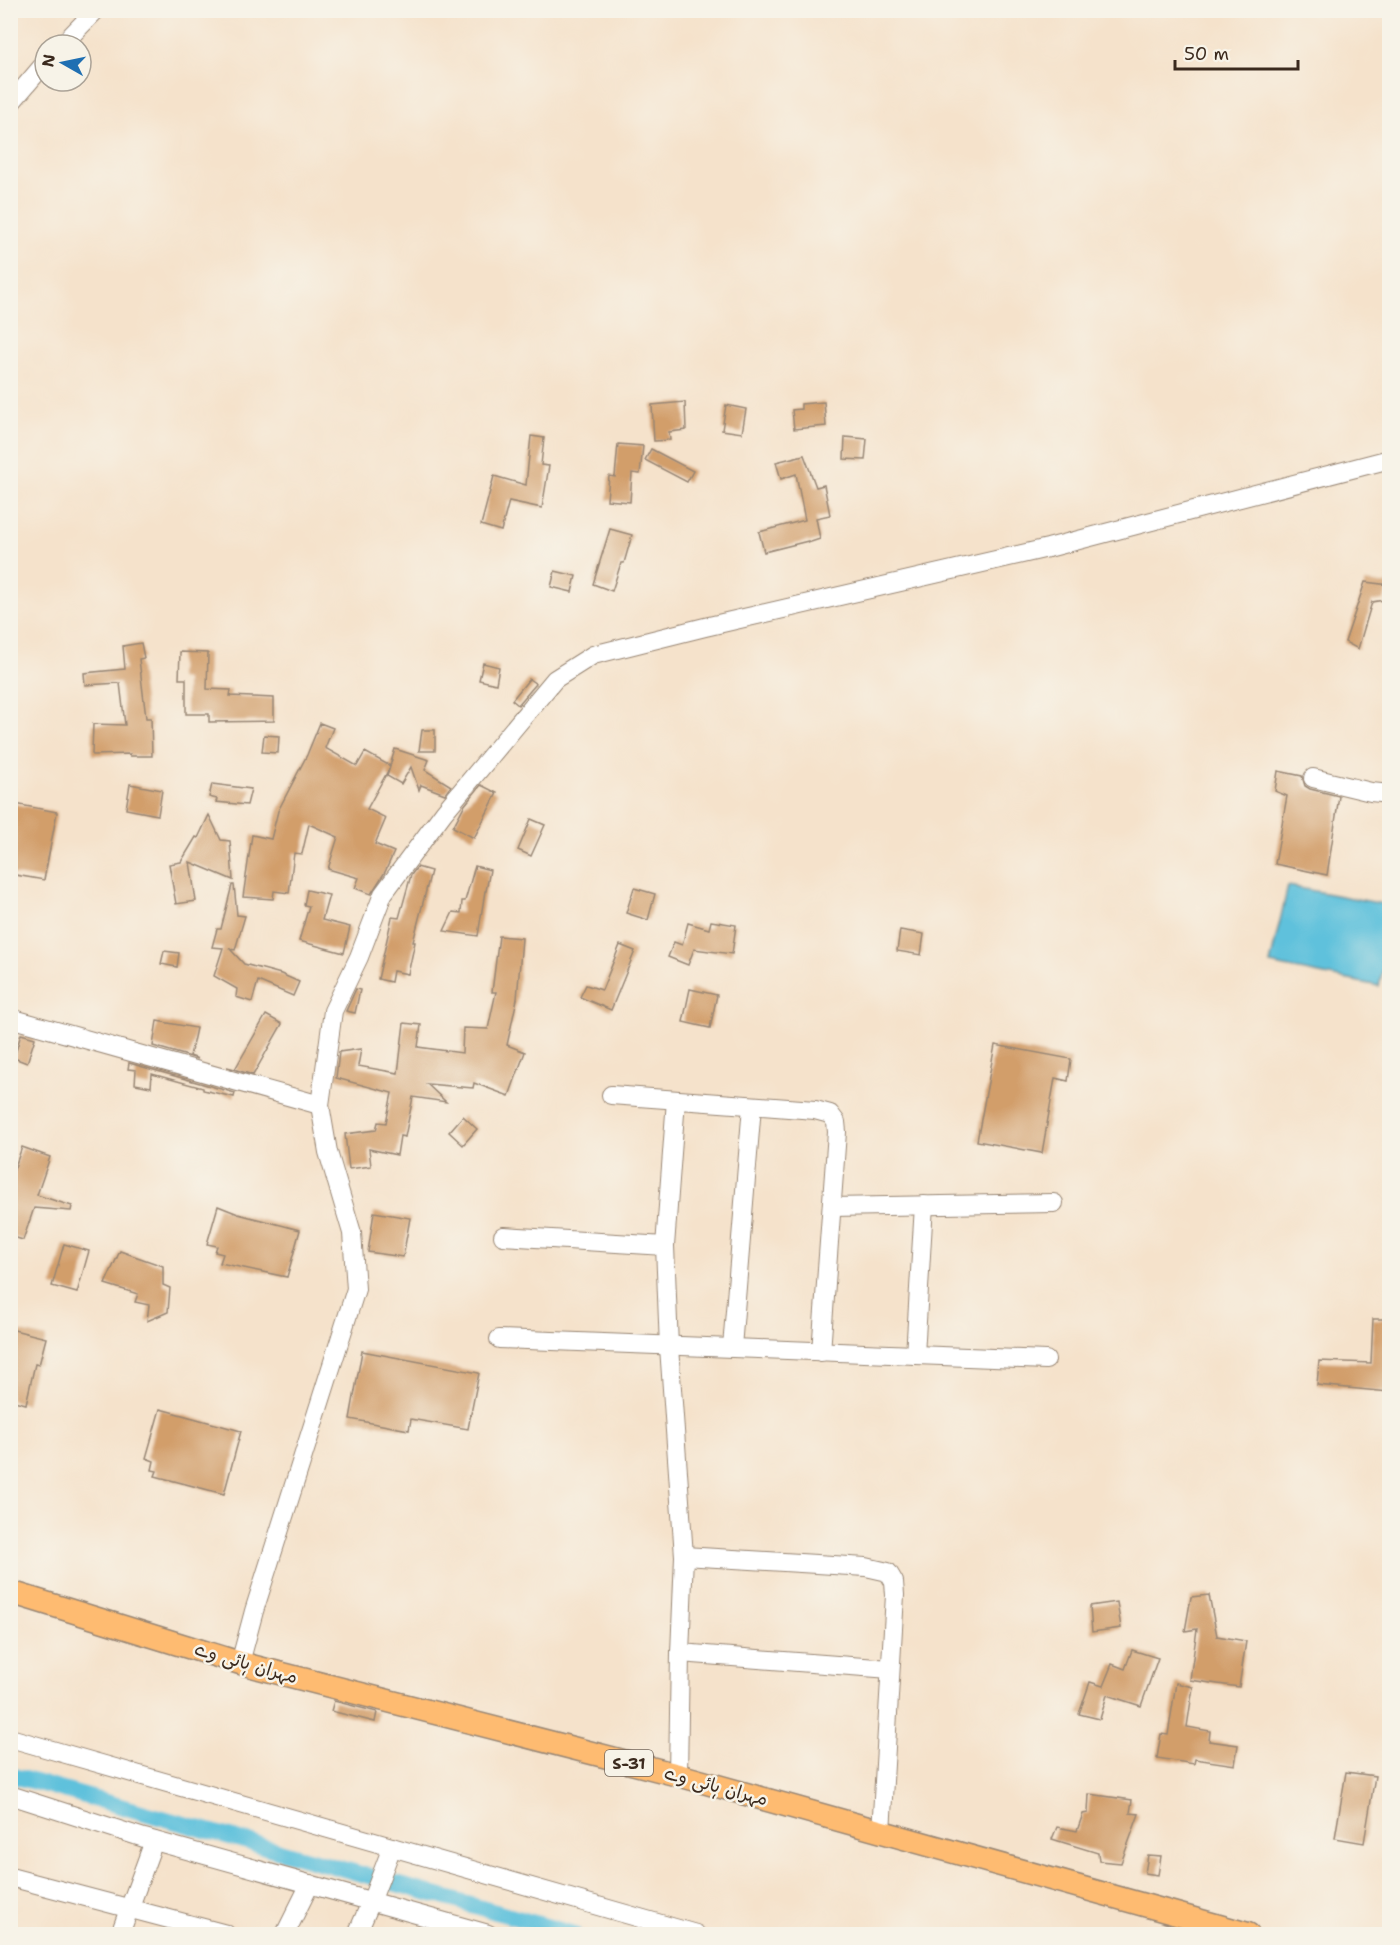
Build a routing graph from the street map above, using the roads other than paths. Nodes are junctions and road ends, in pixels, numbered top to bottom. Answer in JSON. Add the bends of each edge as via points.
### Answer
{"nodes":[{"id":1,"x":96,"y":10,"type":"edge"},
{"id":2,"x":74,"y":33,"type":"edge"},
{"id":3,"x":33,"y":77,"type":"edge"},
{"id":4,"x":10,"y":104,"type":"edge"},
{"id":5,"x":1389,"y":459,"type":"edge"},
{"id":6,"x":1313,"y":778,"type":"dead end"},
{"id":7,"x":1389,"y":794,"type":"edge"},
{"id":8,"x":10,"y":1018,"type":"edge"},
{"id":9,"x":611,"y":1095,"type":"dead end"},
{"id":10,"x":676,"y":1100,"type":"junction"},
{"id":11,"x":320,"y":1105,"type":"junction"},
{"id":12,"x":752,"y":1106,"type":"junction"},
{"id":13,"x":1054,"y":1203,"type":"dead end"},
{"id":14,"x":924,"y":1205,"type":"junction"},
{"id":15,"x":831,"y":1207,"type":"junction"},
{"id":16,"x":503,"y":1236,"type":"dead end"},
{"id":17,"x":665,"y":1246,"type":"junction"},
{"id":18,"x":499,"y":1339,"type":"dead end"},
{"id":19,"x":669,"y":1347,"type":"junction"},
{"id":20,"x":732,"y":1347,"type":"junction"},
{"id":21,"x":821,"y":1352,"type":"junction"},
{"id":22,"x":915,"y":1355,"type":"junction"},
{"id":23,"x":1046,"y":1360,"type":"dead end"},
{"id":24,"x":684,"y":1556,"type":"junction"},
{"id":25,"x":10,"y":1592,"type":"edge"},
{"id":26,"x":680,"y":1653,"type":"junction"},
{"id":27,"x":240,"y":1663,"type":"junction"},
{"id":28,"x":890,"y":1670,"type":"junction"},
{"id":29,"x":10,"y":1738,"type":"edge"},
{"id":30,"x":678,"y":1775,"type":"junction"},
{"id":31,"x":10,"y":1795,"type":"edge"},
{"id":32,"x":881,"y":1832,"type":"junction"},
{"id":33,"x":154,"y":1841,"type":"junction"},
{"id":34,"x":392,"y":1847,"type":"junction"},
{"id":35,"x":10,"y":1877,"type":"edge"},
{"id":36,"x":310,"y":1884,"type":"junction"},
{"id":37,"x":374,"y":1895,"type":"junction"},
{"id":38,"x":130,"y":1909,"type":"junction"},
{"id":39,"x":480,"y":1933,"type":"edge"},
{"id":40,"x":120,"y":1935,"type":"edge"},
{"id":41,"x":226,"y":1935,"type":"edge"},
{"id":42,"x":285,"y":1935,"type":"edge"},
{"id":43,"x":357,"y":1935,"type":"edge"},
{"id":44,"x":696,"y":1935,"type":"edge"},
{"id":45,"x":1248,"y":1935,"type":"edge"}],
"edges":[{"from":1,"to":2,"type":"street"},
{"from":3,"to":4,"type":"street"},
{"from":5,"to":11,"type":"street","via":[[1047,548],[593,655],[555,679],[444,812],[383,894],[333,1011]]},
{"from":6,"to":7,"type":"street"},
{"from":8,"to":11,"type":"street"},
{"from":9,"to":10,"type":"street"},
{"from":10,"to":12,"type":"street"},
{"from":10,"to":17,"type":"street"},
{"from":11,"to":27,"type":"street","via":[[328,1152],[352,1233],[356,1289]]},
{"from":12,"to":15,"type":"street","via":[[830,1114],[837,1132]]},
{"from":12,"to":20,"type":"street"},
{"from":13,"to":14,"type":"street"},
{"from":14,"to":15,"type":"street"},
{"from":14,"to":22,"type":"street"},
{"from":15,"to":21,"type":"street"},
{"from":16,"to":17,"type":"street"},
{"from":17,"to":19,"type":"street"},
{"from":18,"to":19,"type":"street"},
{"from":19,"to":20,"type":"street"},
{"from":19,"to":24,"type":"street"},
{"from":20,"to":21,"type":"street"},
{"from":21,"to":22,"type":"street"},
{"from":22,"to":23,"type":"street"},
{"from":24,"to":26,"type":"street"},
{"from":24,"to":28,"type":"street","via":[[866,1567],[888,1572],[895,1595]]},
{"from":25,"to":27,"type":"main road","name":"مہران ہائی وے","number":"S-31"},
{"from":26,"to":28,"type":"street"},
{"from":26,"to":30,"type":"street"},
{"from":27,"to":30,"type":"main road","name":"مہران ہائی وے","number":"S-31"},
{"from":28,"to":32,"type":"street"},
{"from":29,"to":34,"type":"street"},
{"from":30,"to":32,"type":"main road","name":"مہران ہائی وے","number":"S-31"},
{"from":31,"to":33,"type":"street"},
{"from":32,"to":45,"type":"main road","name":"مہران ہائی وے","number":"S-31"},
{"from":33,"to":36,"type":"street"},
{"from":33,"to":38,"type":"street"},
{"from":34,"to":37,"type":"street"},
{"from":34,"to":44,"type":"street"},
{"from":35,"to":38,"type":"street"},
{"from":36,"to":37,"type":"street"},
{"from":36,"to":42,"type":"street"},
{"from":37,"to":39,"type":"street"},
{"from":37,"to":43,"type":"street"},
{"from":38,"to":40,"type":"street"},
{"from":38,"to":41,"type":"street"}]}
